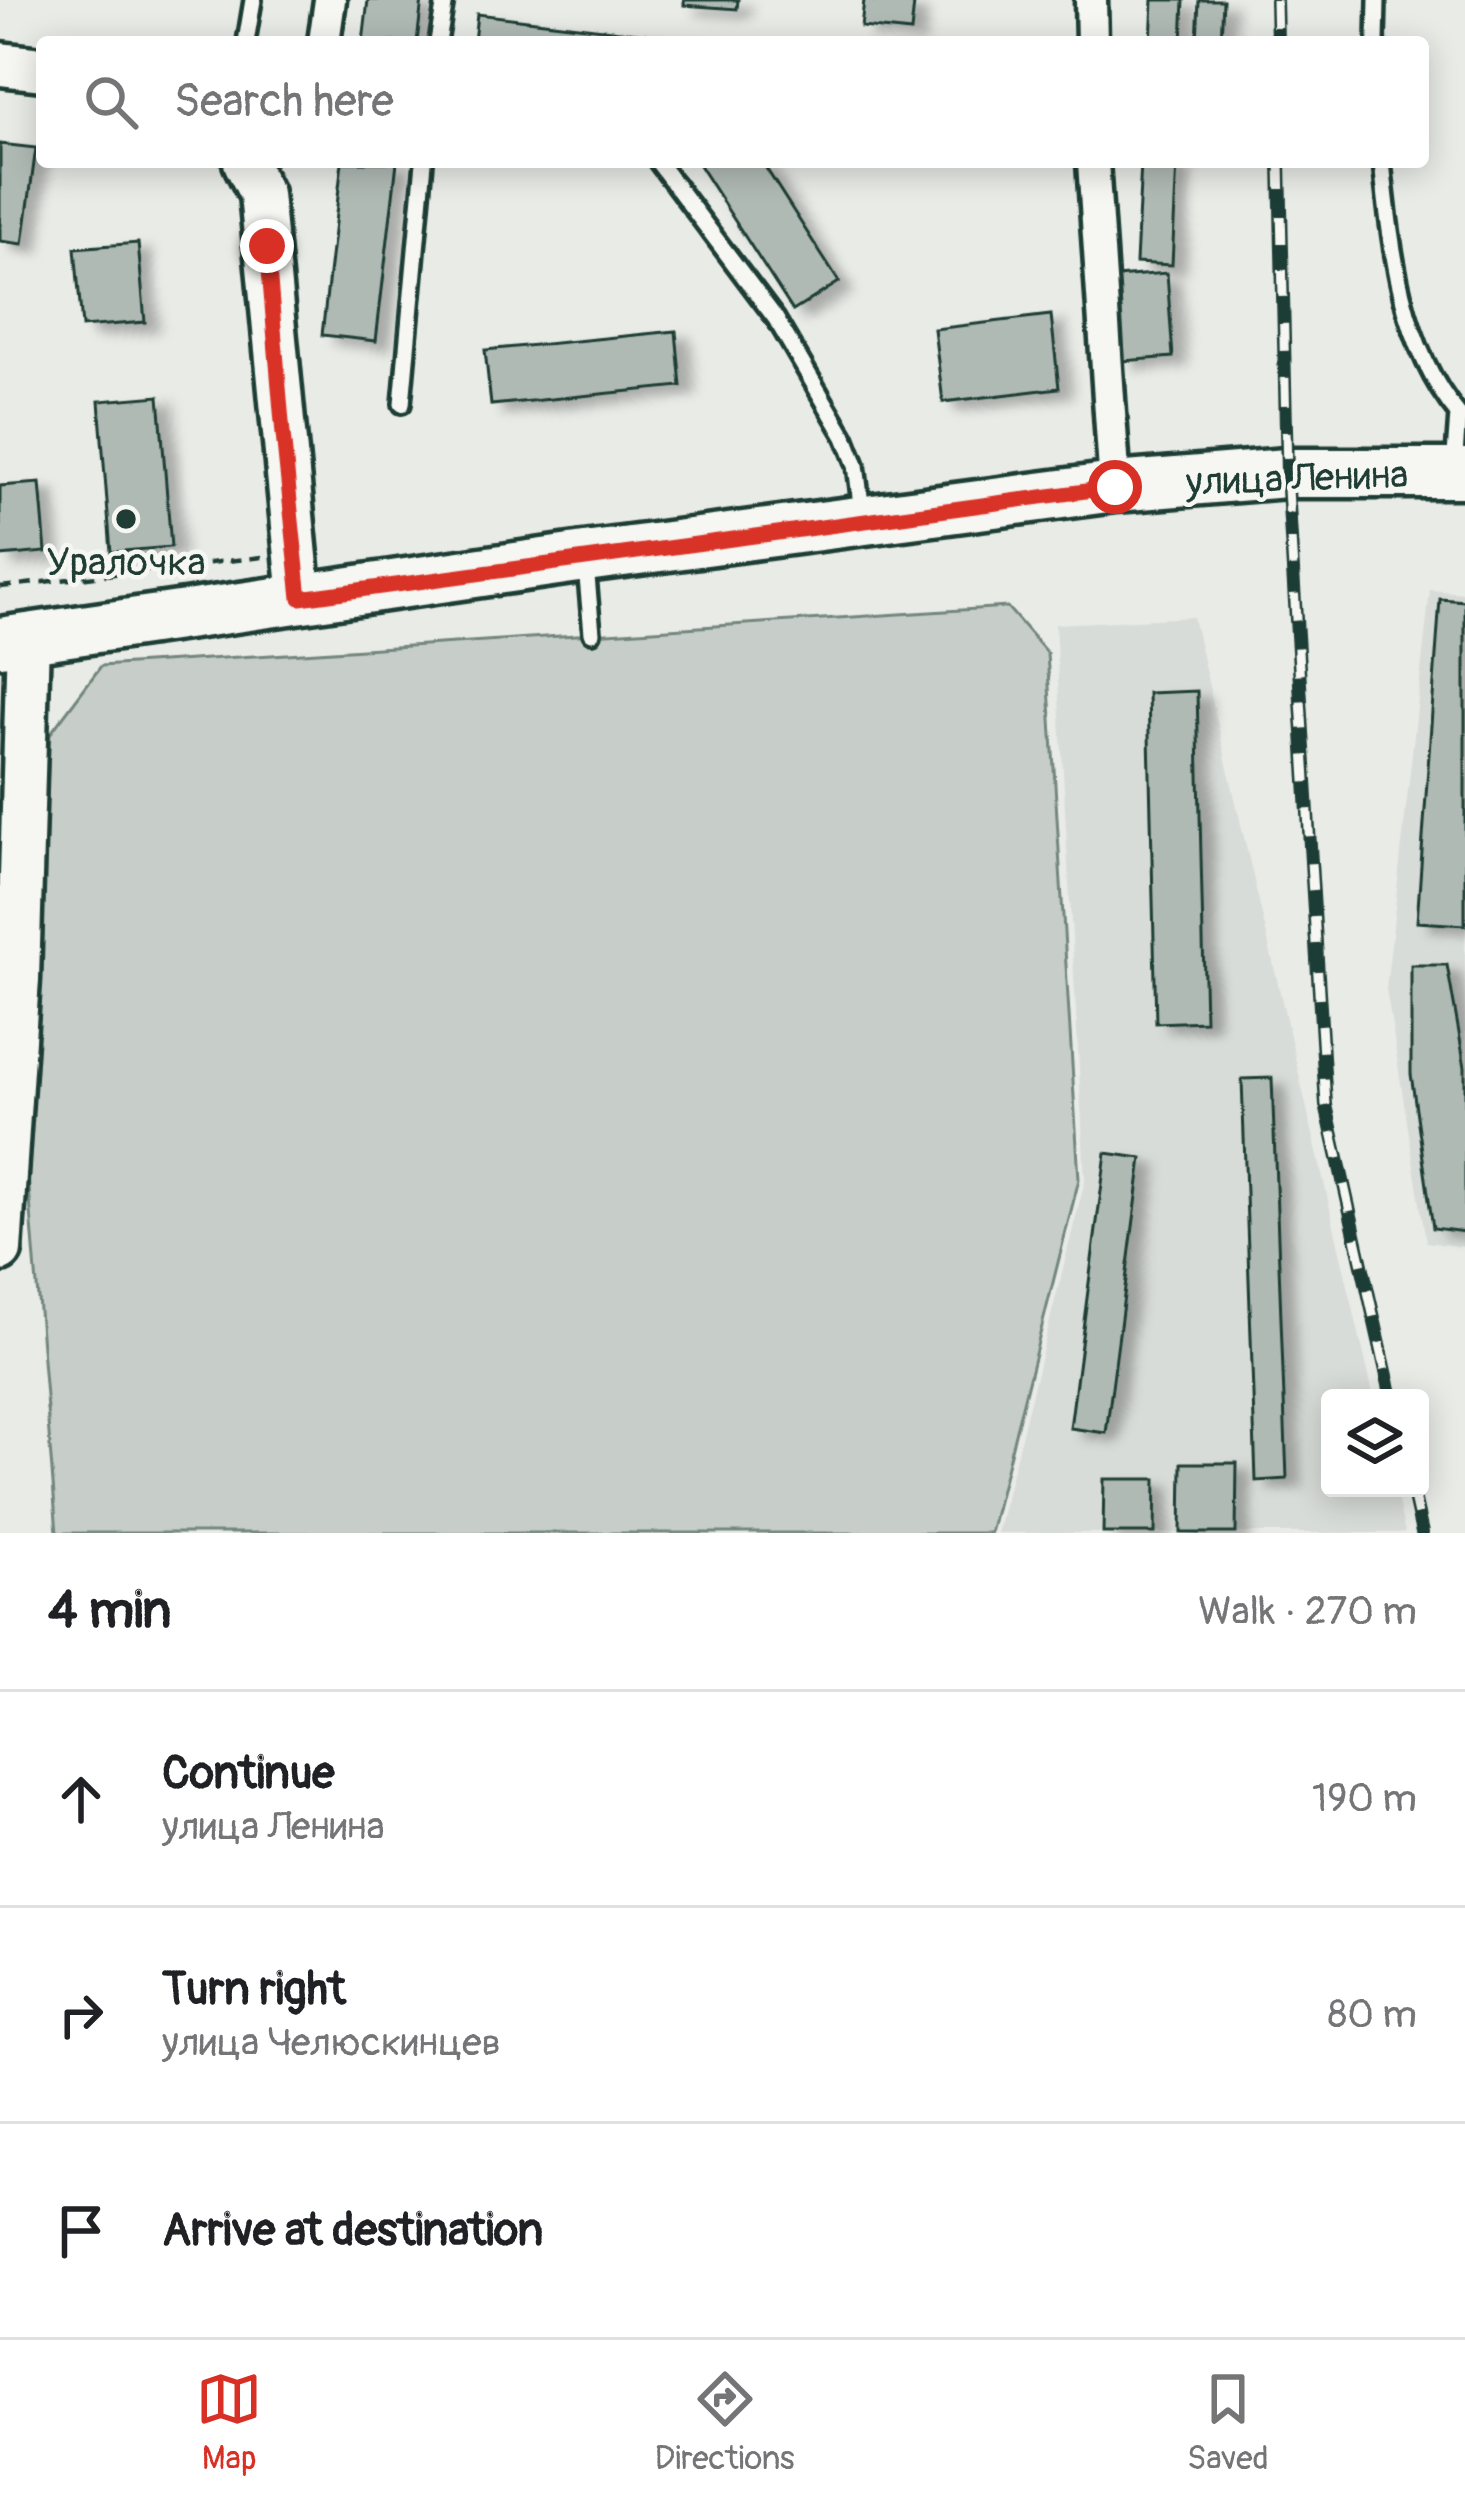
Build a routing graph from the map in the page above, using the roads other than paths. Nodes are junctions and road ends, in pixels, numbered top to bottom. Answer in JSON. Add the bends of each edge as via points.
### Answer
{"nodes":[{"id":1,"x":253,"y":0,"type":"edge"},
{"id":2,"x":330,"y":0,"type":"edge"},
{"id":3,"x":445,"y":0,"type":"edge"},
{"id":4,"x":1091,"y":0,"type":"edge"},
{"id":5,"x":1377,"y":0,"type":"edge"},
{"id":6,"x":247,"y":36,"type":"edge"},
{"id":7,"x":326,"y":36,"type":"edge"},
{"id":8,"x":439,"y":36,"type":"edge"},
{"id":9,"x":1092,"y":36,"type":"edge"},
{"id":10,"x":1376,"y":36,"type":"edge"},
{"id":11,"x":0,"y":64,"type":"edge"},
{"id":12,"x":36,"y":68,"type":"edge"},
{"id":13,"x":248,"y":168,"type":"edge"},
{"id":14,"x":423,"y":168,"type":"edge"},
{"id":15,"x":663,"y":168,"type":"edge"},
{"id":16,"x":1094,"y":168,"type":"edge"},
{"id":17,"x":1383,"y":168,"type":"edge"},
{"id":18,"x":402,"y":404,"type":"dead end"},
{"id":19,"x":1461,"y":412,"type":"edge"},
{"id":20,"x":1459,"y":473,"type":"edge"},
{"id":21,"x":1115,"y":487,"type":"junction"},
{"id":22,"x":863,"y":520,"type":"junction"},
{"id":23,"x":585,"y":557,"type":"junction"},
{"id":24,"x":298,"y":576,"type":"junction"},
{"id":25,"x":592,"y":633,"type":"dead end"},
{"id":26,"x":14,"y":640,"type":"edge"},
{"id":27,"x":9,"y":978,"type":"edge"},
{"id":28,"x":0,"y":1250,"type":"edge"}],
"edges":[{"from":1,"to":6,"type":"lane"},
{"from":2,"to":7,"type":"street"},
{"from":3,"to":8,"type":"lane"},
{"from":4,"to":9,"type":"street"},
{"from":5,"to":10,"type":"lane"},
{"from":11,"to":12,"type":"street"},
{"from":13,"to":24,"type":"street","via":[[261,194]]},
{"from":14,"to":18,"type":"lane"},
{"from":15,"to":22,"type":"lane","via":[[776,319],[845,437]]},
{"from":16,"to":21,"type":"street"},
{"from":17,"to":19,"type":"lane","name":"улица Ленина","via":[[1392,255],[1411,325],[1441,394]]},
{"from":19,"to":20,"type":"lane","name":"улица Ленина"},
{"from":20,"to":21,"type":"main road","name":"улица Ленина","via":[[1287,473]]},
{"from":21,"to":22,"type":"main road","name":"улица Ленина"},
{"from":22,"to":23,"type":"main road","name":"улица Ленина"},
{"from":23,"to":24,"type":"main road","name":"улица Ленина"},
{"from":23,"to":25,"type":"lane"},
{"from":24,"to":26,"type":"main road","name":"улица Ленина"},
{"from":26,"to":27,"type":"street"},
{"from":27,"to":28,"type":"street"}]}
